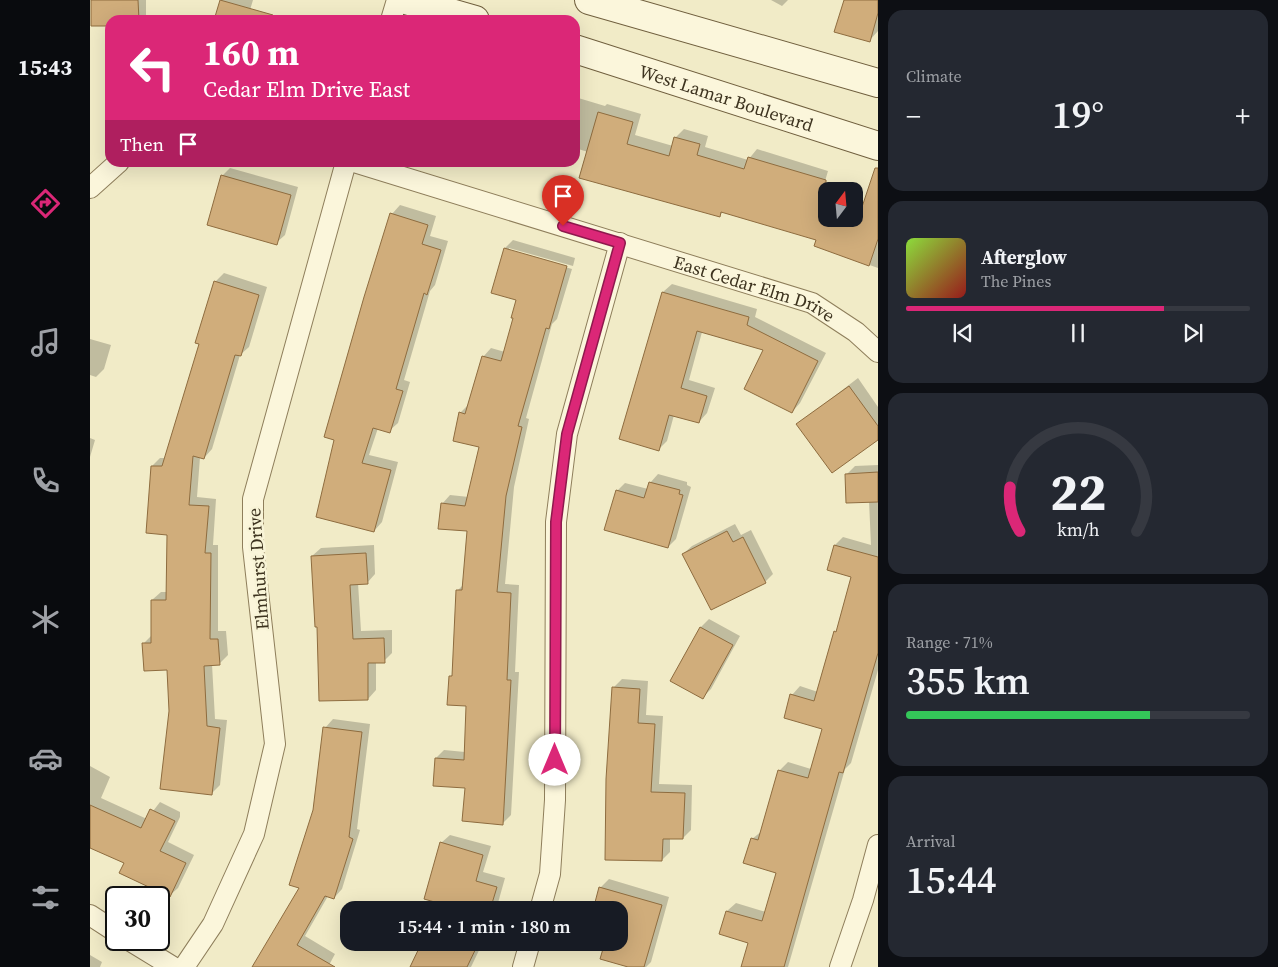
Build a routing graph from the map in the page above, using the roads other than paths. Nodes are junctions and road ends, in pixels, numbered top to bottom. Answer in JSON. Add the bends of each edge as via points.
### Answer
{"nodes":[{"id":1,"x":397,"y":0,"type":"edge"},
{"id":2,"x":406,"y":0,"type":"edge"},
{"id":3,"x":589,"y":0,"type":"edge"},
{"id":4,"x":392,"y":15,"type":"edge"},
{"id":5,"x":458,"y":15,"type":"edge"},
{"id":6,"x":580,"y":51,"type":"edge"},
{"id":7,"x":878,"y":83,"type":"edge"},
{"id":8,"x":878,"y":146,"type":"edge"},
{"id":9,"x":113,"y":167,"type":"edge"},
{"id":10,"x":345,"y":167,"type":"edge"},
{"id":11,"x":370,"y":167,"type":"edge"},
{"id":12,"x":90,"y":188,"type":"edge"},
{"id":13,"x":620,"y":243,"type":"junction"},
{"id":14,"x":878,"y":352,"type":"edge"},
{"id":15,"x":878,"y":845,"type":"edge"},
{"id":16,"x":542,"y":901,"type":"edge"},
{"id":17,"x":90,"y":916,"type":"edge"},
{"id":18,"x":105,"y":925,"type":"edge"},
{"id":19,"x":147,"y":951,"type":"edge"},
{"id":20,"x":527,"y":951,"type":"edge"},
{"id":21,"x":173,"y":967,"type":"edge"},
{"id":22,"x":184,"y":967,"type":"edge"},
{"id":23,"x":523,"y":967,"type":"edge"},
{"id":24,"x":840,"y":967,"type":"edge"}],
"edges":[{"from":1,"to":4,"type":"street"},
{"from":2,"to":5,"type":"main road"},
{"from":3,"to":7,"type":"main road"},
{"from":6,"to":8,"type":"main road","name":"West Lamar Boulevard"},
{"from":9,"to":12,"type":"street"},
{"from":10,"to":22,"type":"street","name":"Elmhurst Drive","via":[[253,499],[253,547],[275,744],[254,834],[213,924]]},
{"from":11,"to":13,"type":"street","name":"East Cedar Elm Drive"},
{"from":13,"to":14,"type":"street","name":"East Cedar Elm Drive","via":[[812,303],[856,332]]},
{"from":13,"to":16,"type":"street","via":[[567,434],[556,522],[555,800],[550,874]]},
{"from":15,"to":24,"type":"street"},
{"from":17,"to":18,"type":"street"},
{"from":19,"to":21,"type":"street"},
{"from":20,"to":23,"type":"street"}]}
